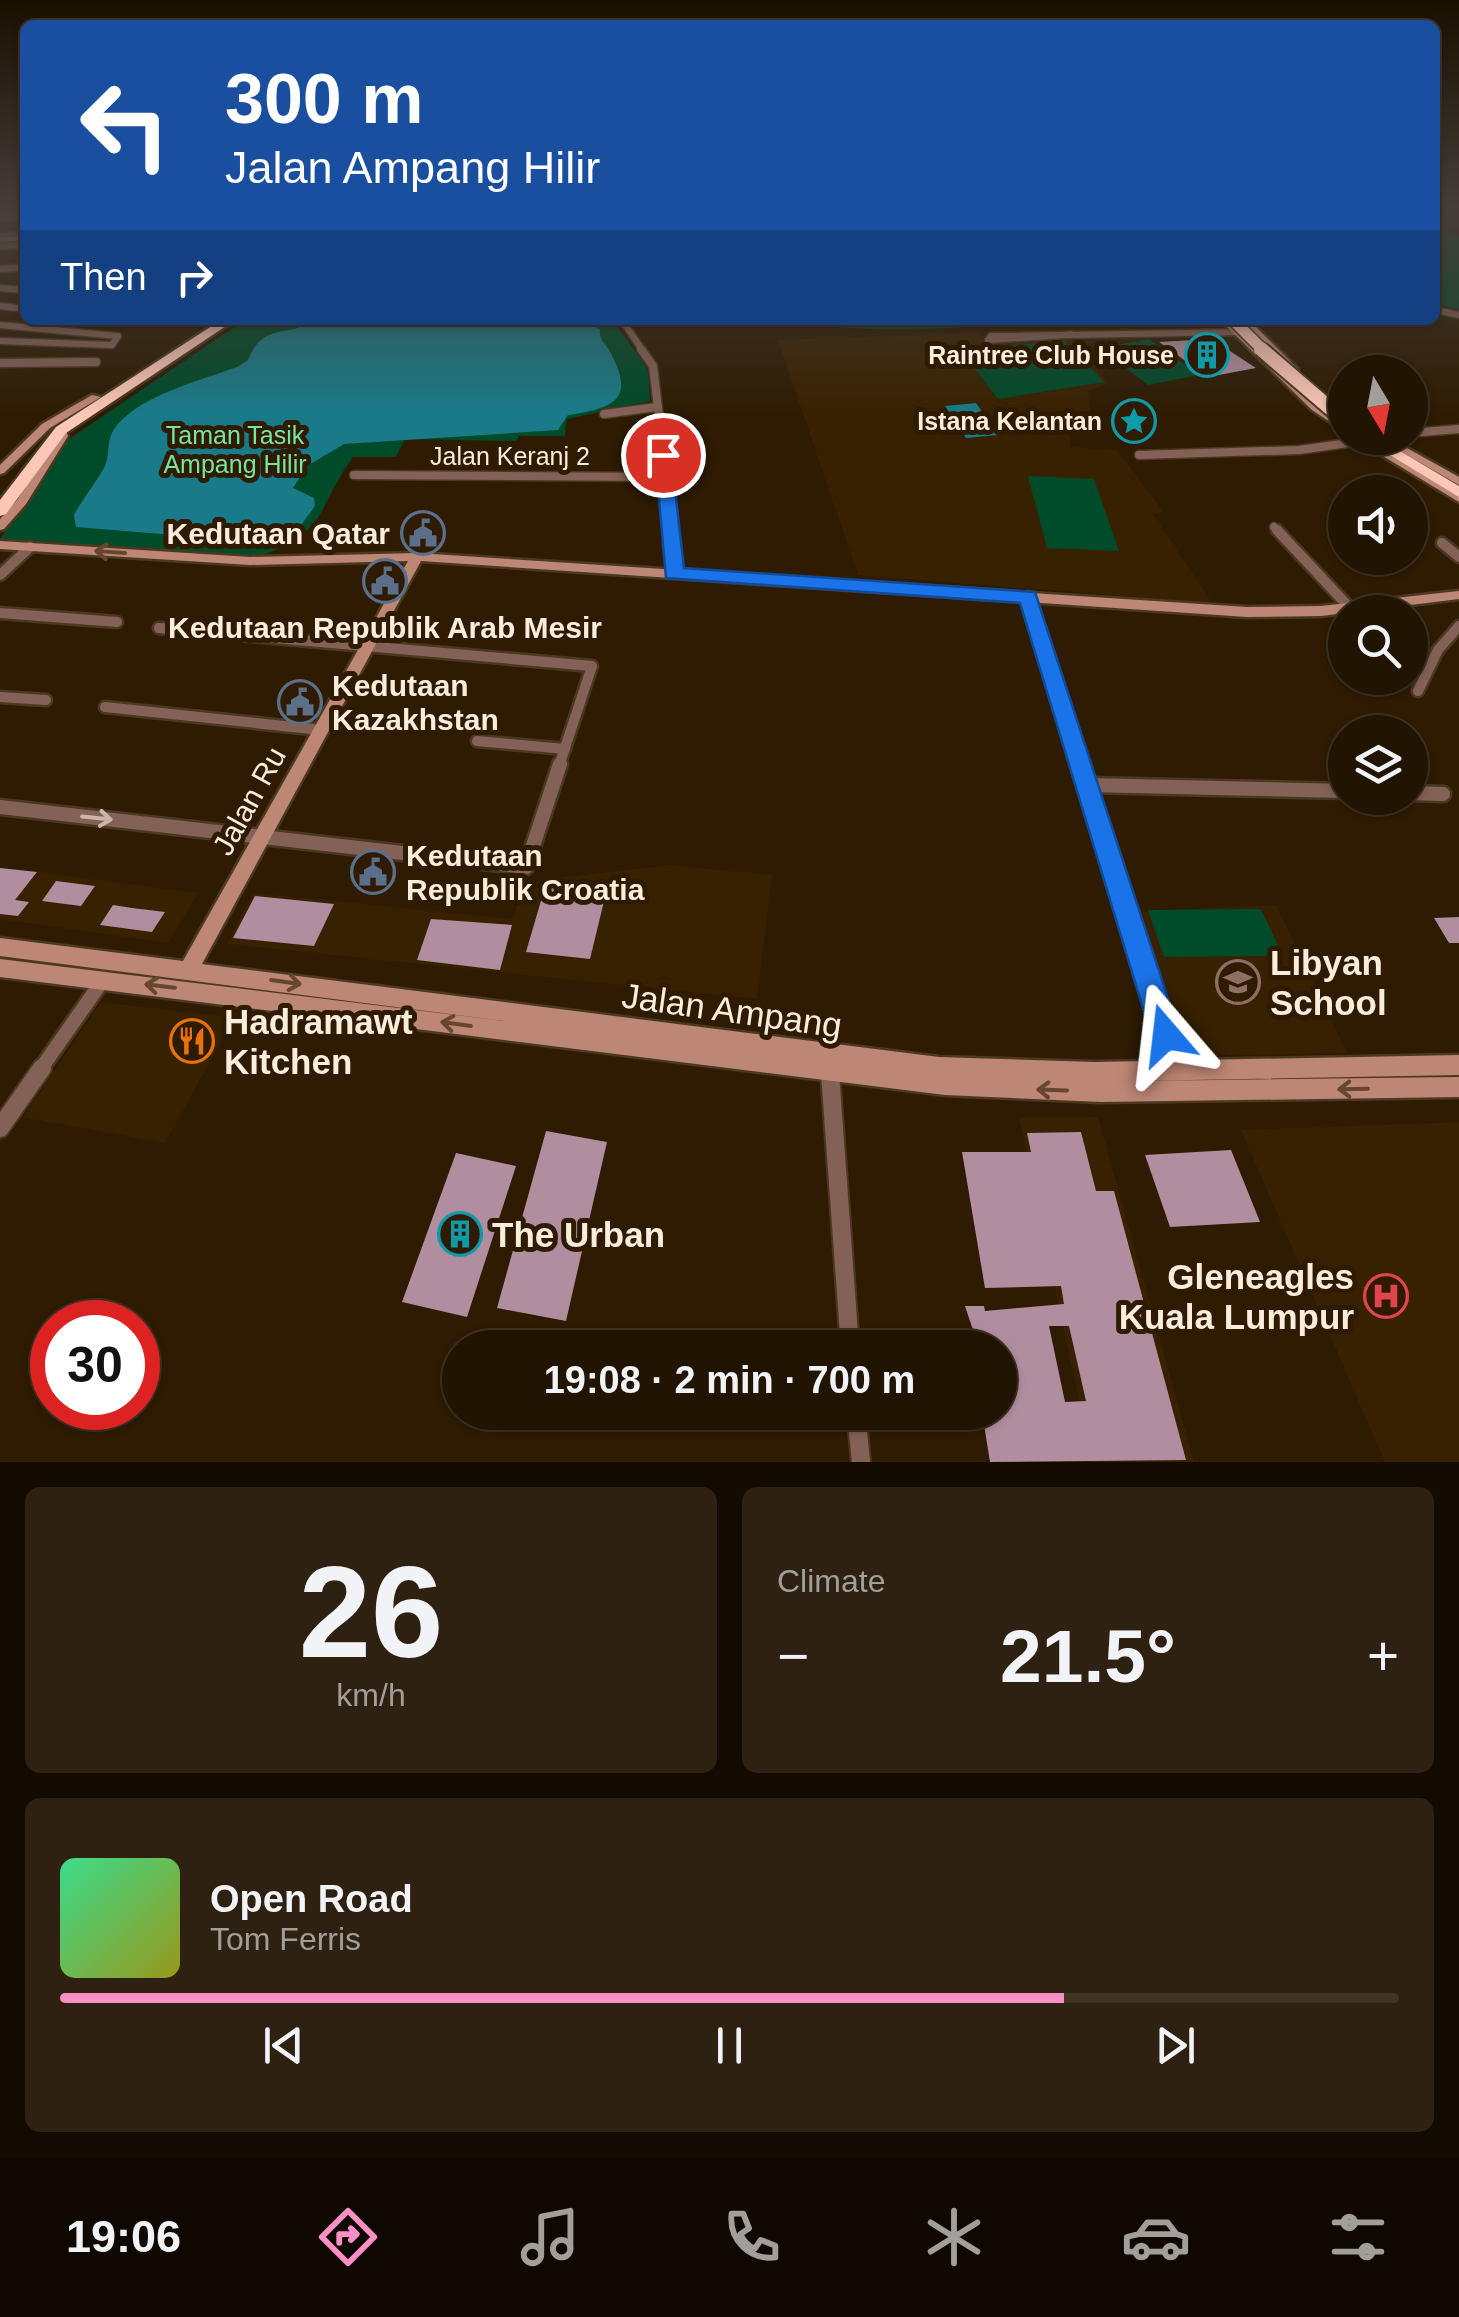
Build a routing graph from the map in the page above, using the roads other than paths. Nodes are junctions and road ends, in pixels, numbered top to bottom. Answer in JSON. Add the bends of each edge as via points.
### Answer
{"nodes":[{"id":1,"x":0,"y":325,"type":"edge"},
{"id":2,"x":208,"y":325,"type":"edge"},
{"id":3,"x":221,"y":325,"type":"edge"},
{"id":4,"x":625,"y":325,"type":"edge"},
{"id":5,"x":1208,"y":325,"type":"edge"},
{"id":6,"x":1240,"y":325,"type":"edge"},
{"id":7,"x":1240,"y":325,"type":"edge"},
{"id":8,"x":1242,"y":325,"type":"edge"},
{"id":9,"x":1242,"y":325,"type":"edge"},
{"id":10,"x":1254,"y":332,"type":"junction"},
{"id":11,"x":993,"y":339,"type":"dead end"},
{"id":12,"x":0,"y":341,"type":"edge"},
{"id":13,"x":96,"y":362,"type":"dead end"},
{"id":14,"x":0,"y":364,"type":"edge"},
{"id":15,"x":1328,"y":400,"type":"edge"},
{"id":16,"x":1328,"y":404,"type":"edge"},
{"id":17,"x":657,"y":407,"type":"junction"},
{"id":18,"x":1328,"y":412,"type":"edge"},
{"id":19,"x":604,"y":414,"type":"dead end"},
{"id":20,"x":1459,"y":429,"type":"edge"},
{"id":21,"x":61,"y":430,"type":"junction"},
{"id":22,"x":1428,"y":430,"type":"edge"},
{"id":23,"x":1328,"y":445,"type":"edge"},
{"id":24,"x":1139,"y":455,"type":"dead end"},
{"id":25,"x":1400,"y":455,"type":"edge"},
{"id":26,"x":13,"y":473,"type":"edge"},
{"id":27,"x":354,"y":475,"type":"dead end"},
{"id":28,"x":666,"y":477,"type":"junction"},
{"id":29,"x":1459,"y":489,"type":"edge"},
{"id":30,"x":0,"y":495,"type":"edge"},
{"id":31,"x":0,"y":511,"type":"edge"},
{"id":32,"x":0,"y":526,"type":"edge"},
{"id":33,"x":1274,"y":528,"type":"dead end"},
{"id":34,"x":1459,"y":541,"type":"edge"},
{"id":35,"x":0,"y":545,"type":"edge"},
{"id":36,"x":30,"y":547,"type":"junction"},
{"id":37,"x":1459,"y":556,"type":"edge"},
{"id":38,"x":418,"y":557,"type":"junction"},
{"id":39,"x":673,"y":574,"type":"junction"},
{"id":40,"x":0,"y":575,"type":"edge"},
{"id":41,"x":1338,"y":595,"type":"edge"},
{"id":42,"x":1028,"y":597,"type":"junction"},
{"id":43,"x":1457,"y":598,"type":"edge"},
{"id":44,"x":1428,"y":601,"type":"edge"},
{"id":45,"x":1328,"y":609,"type":"edge"},
{"id":46,"x":0,"y":612,"type":"edge"},
{"id":47,"x":116,"y":622,"type":"dead end"},
{"id":48,"x":1459,"y":626,"type":"edge"},
{"id":49,"x":159,"y":628,"type":"dead end"},
{"id":50,"x":367,"y":644,"type":"junction"},
{"id":51,"x":1428,"y":670,"type":"edge"},
{"id":52,"x":0,"y":697,"type":"edge"},
{"id":53,"x":46,"y":700,"type":"dead end"},
{"id":54,"x":106,"y":707,"type":"dead end"},
{"id":55,"x":321,"y":730,"type":"junction"},
{"id":56,"x":477,"y":741,"type":"dead end"},
{"id":57,"x":565,"y":749,"type":"junction"},
{"id":58,"x":1088,"y":784,"type":"junction"},
{"id":59,"x":1328,"y":791,"type":"edge"},
{"id":60,"x":1428,"y":794,"type":"edge"},
{"id":61,"x":1443,"y":794,"type":"dead end"},
{"id":62,"x":0,"y":808,"type":"edge"},
{"id":63,"x":261,"y":836,"type":"junction"},
{"id":64,"x":0,"y":947,"type":"edge"},
{"id":65,"x":0,"y":968,"type":"edge"},
{"id":66,"x":189,"y":968,"type":"junction"},
{"id":67,"x":102,"y":980,"type":"junction"},
{"id":68,"x":1459,"y":1065,"type":"edge"},
{"id":69,"x":1176,"y":1070,"type":"junction"},
{"id":70,"x":830,"y":1073,"type":"junction"},
{"id":71,"x":1459,"y":1087,"type":"edge"},
{"id":72,"x":0,"y":1128,"type":"edge"},
{"id":73,"x":848,"y":1330,"type":"edge"},
{"id":74,"x":858,"y":1430,"type":"edge"},
{"id":75,"x":861,"y":1462,"type":"edge"}],
"edges":[{"from":1,"to":12,"type":"street","via":[[118,336],[112,345]]},
{"from":2,"to":26,"type":"highway","via":[[49,430]]},
{"from":3,"to":21,"type":"highway"},
{"from":4,"to":17,"type":"street","via":[[653,366]]},
{"from":5,"to":11,"type":"street"},
{"from":6,"to":16,"type":"highway","bridge":true,"via":[[1288,375]]},
{"from":7,"to":18,"type":"street"},
{"from":8,"to":10,"type":"street"},
{"from":9,"to":10,"type":"street"},
{"from":10,"to":15,"type":"street"},
{"from":13,"to":14,"type":"street"},
{"from":17,"to":19,"type":"street"},
{"from":17,"to":28,"type":"street"},
{"from":20,"to":22,"type":"street"},
{"from":21,"to":26,"type":"highway"},
{"from":21,"to":32,"type":"street","via":[[39,476]]},
{"from":23,"to":24,"type":"street"},
{"from":25,"to":29,"type":"highway"},
{"from":26,"to":30,"type":"highway"},
{"from":26,"to":31,"type":"highway"},
{"from":27,"to":28,"type":"street","name":"Jalan Keranj 2"},
{"from":28,"to":39,"type":"street"},
{"from":33,"to":41,"type":"street"},
{"from":34,"to":37,"type":"street","via":[[1442,543]]},
{"from":35,"to":36,"type":"street"},
{"from":38,"to":36,"type":"street","one_way":true,"via":[[250,560]]},
{"from":36,"to":40,"type":"street"},
{"from":38,"to":39,"type":"street"},
{"from":38,"to":50,"type":"street","name":"Jalan Ru"},
{"from":39,"to":42,"type":"street"},
{"from":42,"to":45,"type":"street","via":[[1246,612]]},
{"from":42,"to":58,"type":"street"},
{"from":43,"to":44,"type":"street"},
{"from":46,"to":47,"type":"street"},
{"from":48,"to":51,"type":"street"},
{"from":49,"to":50,"type":"street"},
{"from":50,"to":55,"type":"street","name":"Jalan Ru"},
{"from":50,"to":57,"type":"street","via":[[592,666]]},
{"from":52,"to":53,"type":"street"},
{"from":54,"to":55,"type":"street"},
{"from":55,"to":63,"type":"street","name":"Jalan Ru"},
{"from":56,"to":57,"type":"street"},
{"from":57,"to":63,"type":"street","via":[[526,867]]},
{"from":58,"to":59,"type":"street"},
{"from":58,"to":69,"type":"street"},
{"from":60,"to":61,"type":"street"},
{"from":62,"to":63,"type":"street","one_way":true},
{"from":63,"to":66,"type":"street","name":"Jalan Ru"},
{"from":64,"to":66,"type":"street","name":"Jalan Ampang"},
{"from":65,"to":67,"type":"street","name":"Jalan Ampang"},
{"from":66,"to":69,"type":"street","name":"Jalan Ampang","one_way":true,"via":[[848,1058],[1002,1071]]},
{"from":70,"to":67,"type":"street","name":"Jalan Ampang","one_way":true},
{"from":67,"to":72,"type":"street"},
{"from":68,"to":69,"type":"street","name":"Jalan Ampang"},
{"from":71,"to":70,"type":"street","name":"Jalan Ampang","one_way":true,"via":[[1100,1092]]},
{"from":70,"to":73,"type":"street"},
{"from":74,"to":75,"type":"street"}]}
